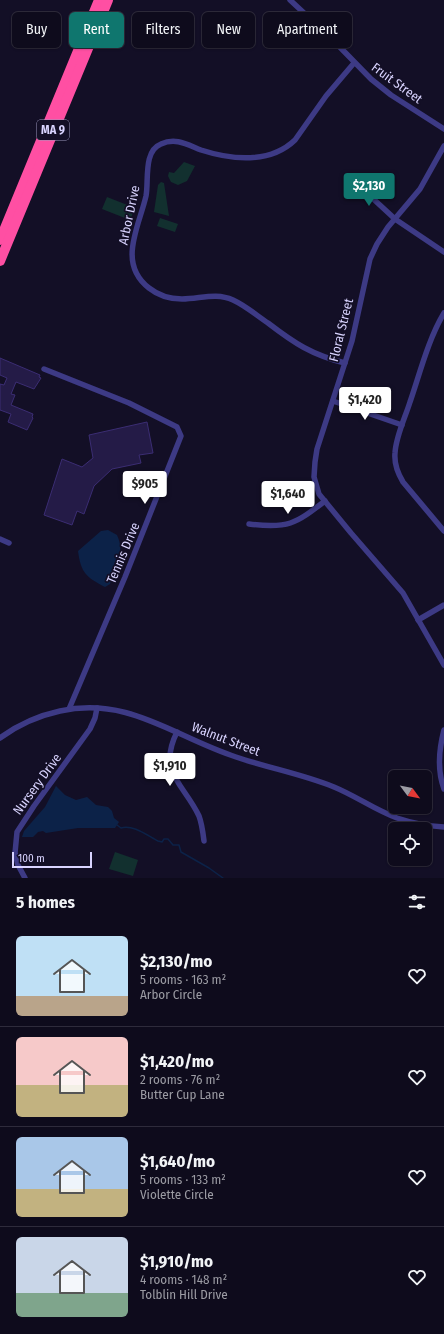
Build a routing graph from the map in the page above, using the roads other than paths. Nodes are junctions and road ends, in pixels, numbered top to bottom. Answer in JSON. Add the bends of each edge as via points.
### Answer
{"nodes":[{"id":1,"x":99,"y":0,"type":"edge"},
{"id":2,"x":108,"y":0,"type":"edge"},
{"id":3,"x":290,"y":0,"type":"edge"},
{"id":4,"x":354,"y":63,"type":"junction"},
{"id":5,"x":444,"y":129,"type":"edge"},
{"id":6,"x":444,"y":146,"type":"edge"},
{"id":7,"x":355,"y":182,"type":"dead end"},
{"id":8,"x":395,"y":219,"type":"junction"},
{"id":9,"x":0,"y":240,"type":"edge"},
{"id":10,"x":444,"y":252,"type":"edge"},
{"id":11,"x":0,"y":261,"type":"edge"},
{"id":12,"x":444,"y":313,"type":"edge"},
{"id":13,"x":344,"y":363,"type":"junction"},
{"id":14,"x":44,"y":369,"type":"dead end"},
{"id":15,"x":333,"y":401,"type":"junction"},
{"id":16,"x":402,"y":425,"type":"junction"},
{"id":17,"x":325,"y":501,"type":"junction"},
{"id":18,"x":249,"y":524,"type":"dead end"},
{"id":19,"x":444,"y":531,"type":"edge"},
{"id":20,"x":0,"y":539,"type":"edge"},
{"id":21,"x":9,"y":543,"type":"dead end"},
{"id":22,"x":444,"y":604,"type":"edge"},
{"id":23,"x":418,"y":620,"type":"junction"},
{"id":24,"x":444,"y":665,"type":"edge"},
{"id":25,"x":98,"y":708,"type":"junction"},
{"id":26,"x":69,"y":710,"type":"junction"},
{"id":27,"x":444,"y":730,"type":"edge"},
{"id":28,"x":177,"y":732,"type":"junction"},
{"id":29,"x":0,"y":738,"type":"edge"},
{"id":30,"x":444,"y":789,"type":"edge"},
{"id":31,"x":444,"y":827,"type":"edge"},
{"id":32,"x":204,"y":841,"type":"dead end"},
{"id":33,"x":25,"y":878,"type":"edge"}],
"edges":[{"from":1,"to":9,"type":"highway","number":"MA 9"},
{"from":2,"to":11,"type":"highway","number":"MA 9"},
{"from":3,"to":4,"type":"street","name":"Fruit Street"},
{"from":4,"to":5,"type":"street","name":"Fruit Street","via":[[391,95]]},
{"from":4,"to":13,"type":"street","name":"Arbor Drive","via":[[326,96],[295,140],[278,152],[258,158],[239,158],[210,153],[176,141],[162,143],[155,148],[148,167],[146,194],[135,229],[132,253],[136,275],[160,295],[176,299],[215,296],[232,299],[309,351]]},
{"from":6,"to":8,"type":"street","name":"Floral Street","via":[[420,189]]},
{"from":7,"to":8,"type":"street"},
{"from":8,"to":10,"type":"street"},
{"from":8,"to":13,"type":"street","name":"Floral Street","via":[[377,244],[370,260],[355,328]]},
{"from":12,"to":16,"type":"street","via":[[432,338]]},
{"from":13,"to":15,"type":"street","name":"Floral Street"},
{"from":14,"to":26,"type":"street","name":"Tennis Drive","via":[[158,417],[178,427],[181,436]]},
{"from":15,"to":16,"type":"street"},
{"from":15,"to":17,"type":"street","name":"Floral Street","via":[[315,462],[314,477]]},
{"from":16,"to":19,"type":"street","via":[[395,453],[397,473]]},
{"from":17,"to":18,"type":"street","via":[[303,518],[291,523],[272,526]]},
{"from":17,"to":23,"type":"street","name":"Floral Street","via":[[403,593]]},
{"from":20,"to":21,"type":"street"},
{"from":22,"to":23,"type":"street"},
{"from":23,"to":24,"type":"street","name":"Floral Street"},
{"from":25,"to":26,"type":"street","name":"Walnut Street"},
{"from":25,"to":28,"type":"street","name":"Walnut Street","via":[[127,712]]},
{"from":25,"to":33,"type":"street","name":"Nursery Drive","via":[[90,729],[17,832],[15,853]]},
{"from":26,"to":29,"type":"street","name":"Walnut Street","via":[[23,723]]},
{"from":27,"to":30,"type":"street","via":[[439,770]]},
{"from":28,"to":31,"type":"street","name":"Walnut Street","via":[[235,757],[334,787],[396,818]]},
{"from":28,"to":32,"type":"street","via":[[170,751],[170,764],[174,776],[199,816]]}]}
